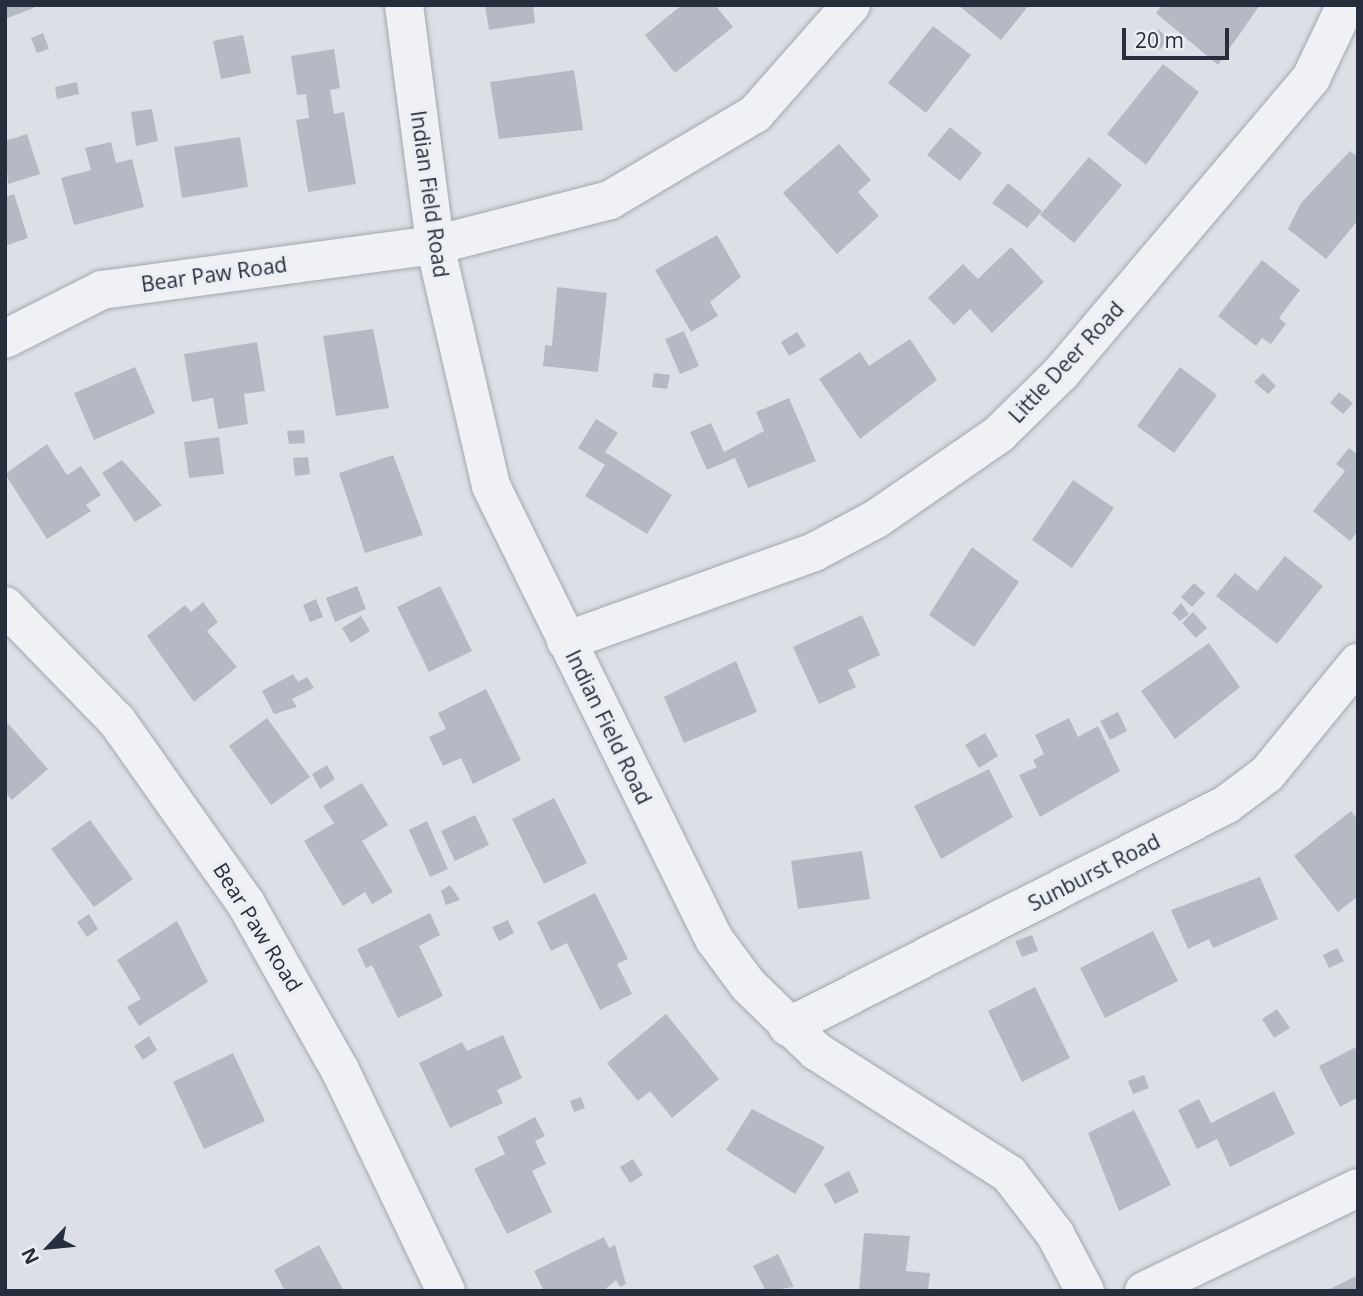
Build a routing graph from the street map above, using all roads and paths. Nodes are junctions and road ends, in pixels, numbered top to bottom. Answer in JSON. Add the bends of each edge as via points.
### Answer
{"nodes":[{"id":1,"x":404,"y":5,"type":"edge"},
{"id":2,"x":851,"y":5,"type":"edge"},
{"id":3,"x":1346,"y":5,"type":"edge"},
{"id":4,"x":435,"y":245,"type":"junction"},
{"id":5,"x":5,"y":339,"type":"edge"},
{"id":6,"x":5,"y":606,"type":"edge"},
{"id":7,"x":566,"y":641,"type":"junction"},
{"id":8,"x":1358,"y":663,"type":"edge"},
{"id":9,"x":788,"y":1027,"type":"junction"},
{"id":10,"x":1358,"y":1188,"type":"edge"},
{"id":11,"x":446,"y":1291,"type":"edge"},
{"id":12,"x":1085,"y":1291,"type":"edge"},
{"id":13,"x":1144,"y":1291,"type":"edge"}],
"edges":[{"from":1,"to":4,"type":"street","name":"Indian Field Road"},
{"from":2,"to":4,"type":"street","via":[[755,114],[649,181],[572,214]]},
{"from":3,"to":7,"type":"street","name":"Little Deer Road","via":[[1311,78],[1061,373],[999,434],[876,519],[814,552]]},
{"from":4,"to":5,"type":"street","name":"Bear Paw Road","via":[[102,290]]},
{"from":4,"to":7,"type":"street","name":"Indian Field Road","via":[[487,475]]},
{"from":6,"to":11,"type":"street","name":"Bear Paw Road","via":[[117,722],[246,904],[334,1058]]},
{"from":7,"to":9,"type":"street","name":"Indian Field Road","via":[[714,939]]},
{"from":8,"to":9,"type":"street","name":"Sunburst Road","via":[[1267,774],[1227,804]]},
{"from":9,"to":12,"type":"street","name":"Indian Field Road","via":[[862,1086],[1009,1174],[1055,1234]]},
{"from":10,"to":13,"type":"street"}]}
